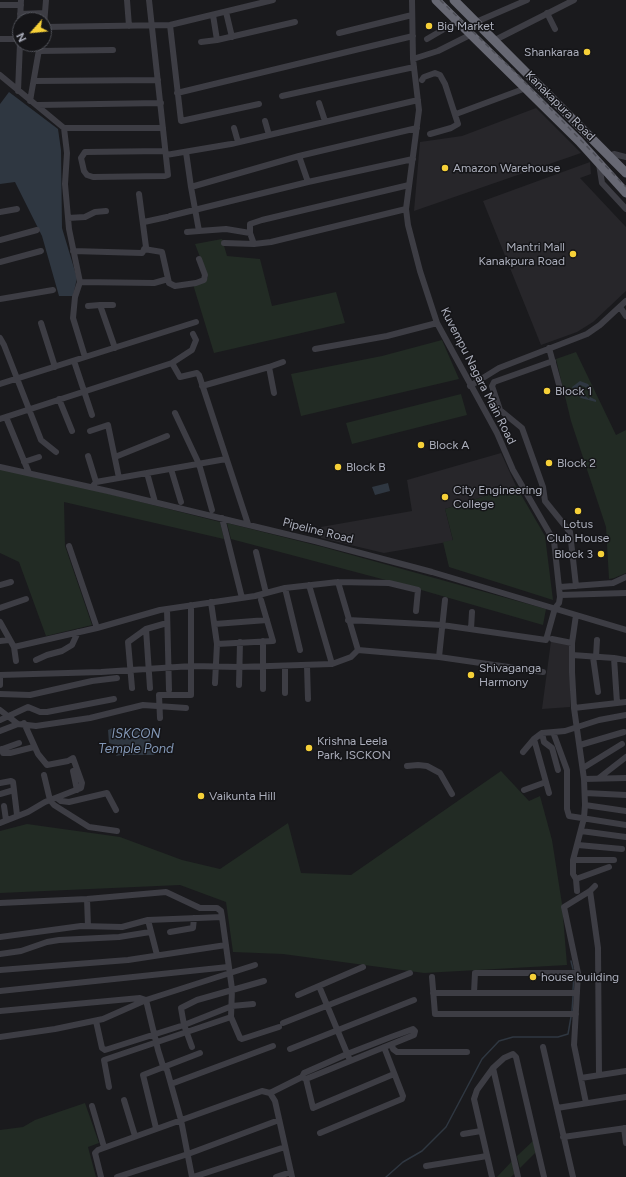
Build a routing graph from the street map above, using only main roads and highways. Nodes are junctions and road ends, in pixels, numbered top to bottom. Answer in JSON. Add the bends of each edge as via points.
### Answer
{"nodes":[{"id":1,"x":436,"y":0,"type":"edge"},
{"id":2,"x":457,"y":0,"type":"edge"},
{"id":3,"x":515,"y":61,"type":"junction"},
{"id":4,"x":507,"y":70,"type":"junction"},
{"id":5,"x":626,"y":173,"type":"edge"},
{"id":6,"x":626,"y":193,"type":"edge"}],
"edges":[{"from":1,"to":4,"type":"highway","name":"Kanakapura Road"},
{"from":2,"to":3,"type":"highway","name":"Kanakapura Road"},
{"from":3,"to":4,"type":"highway"},
{"from":3,"to":5,"type":"highway","name":"Kanakapura Road"},
{"from":4,"to":6,"type":"highway","name":"Kanakapura Road","via":[[598,161]]}]}
